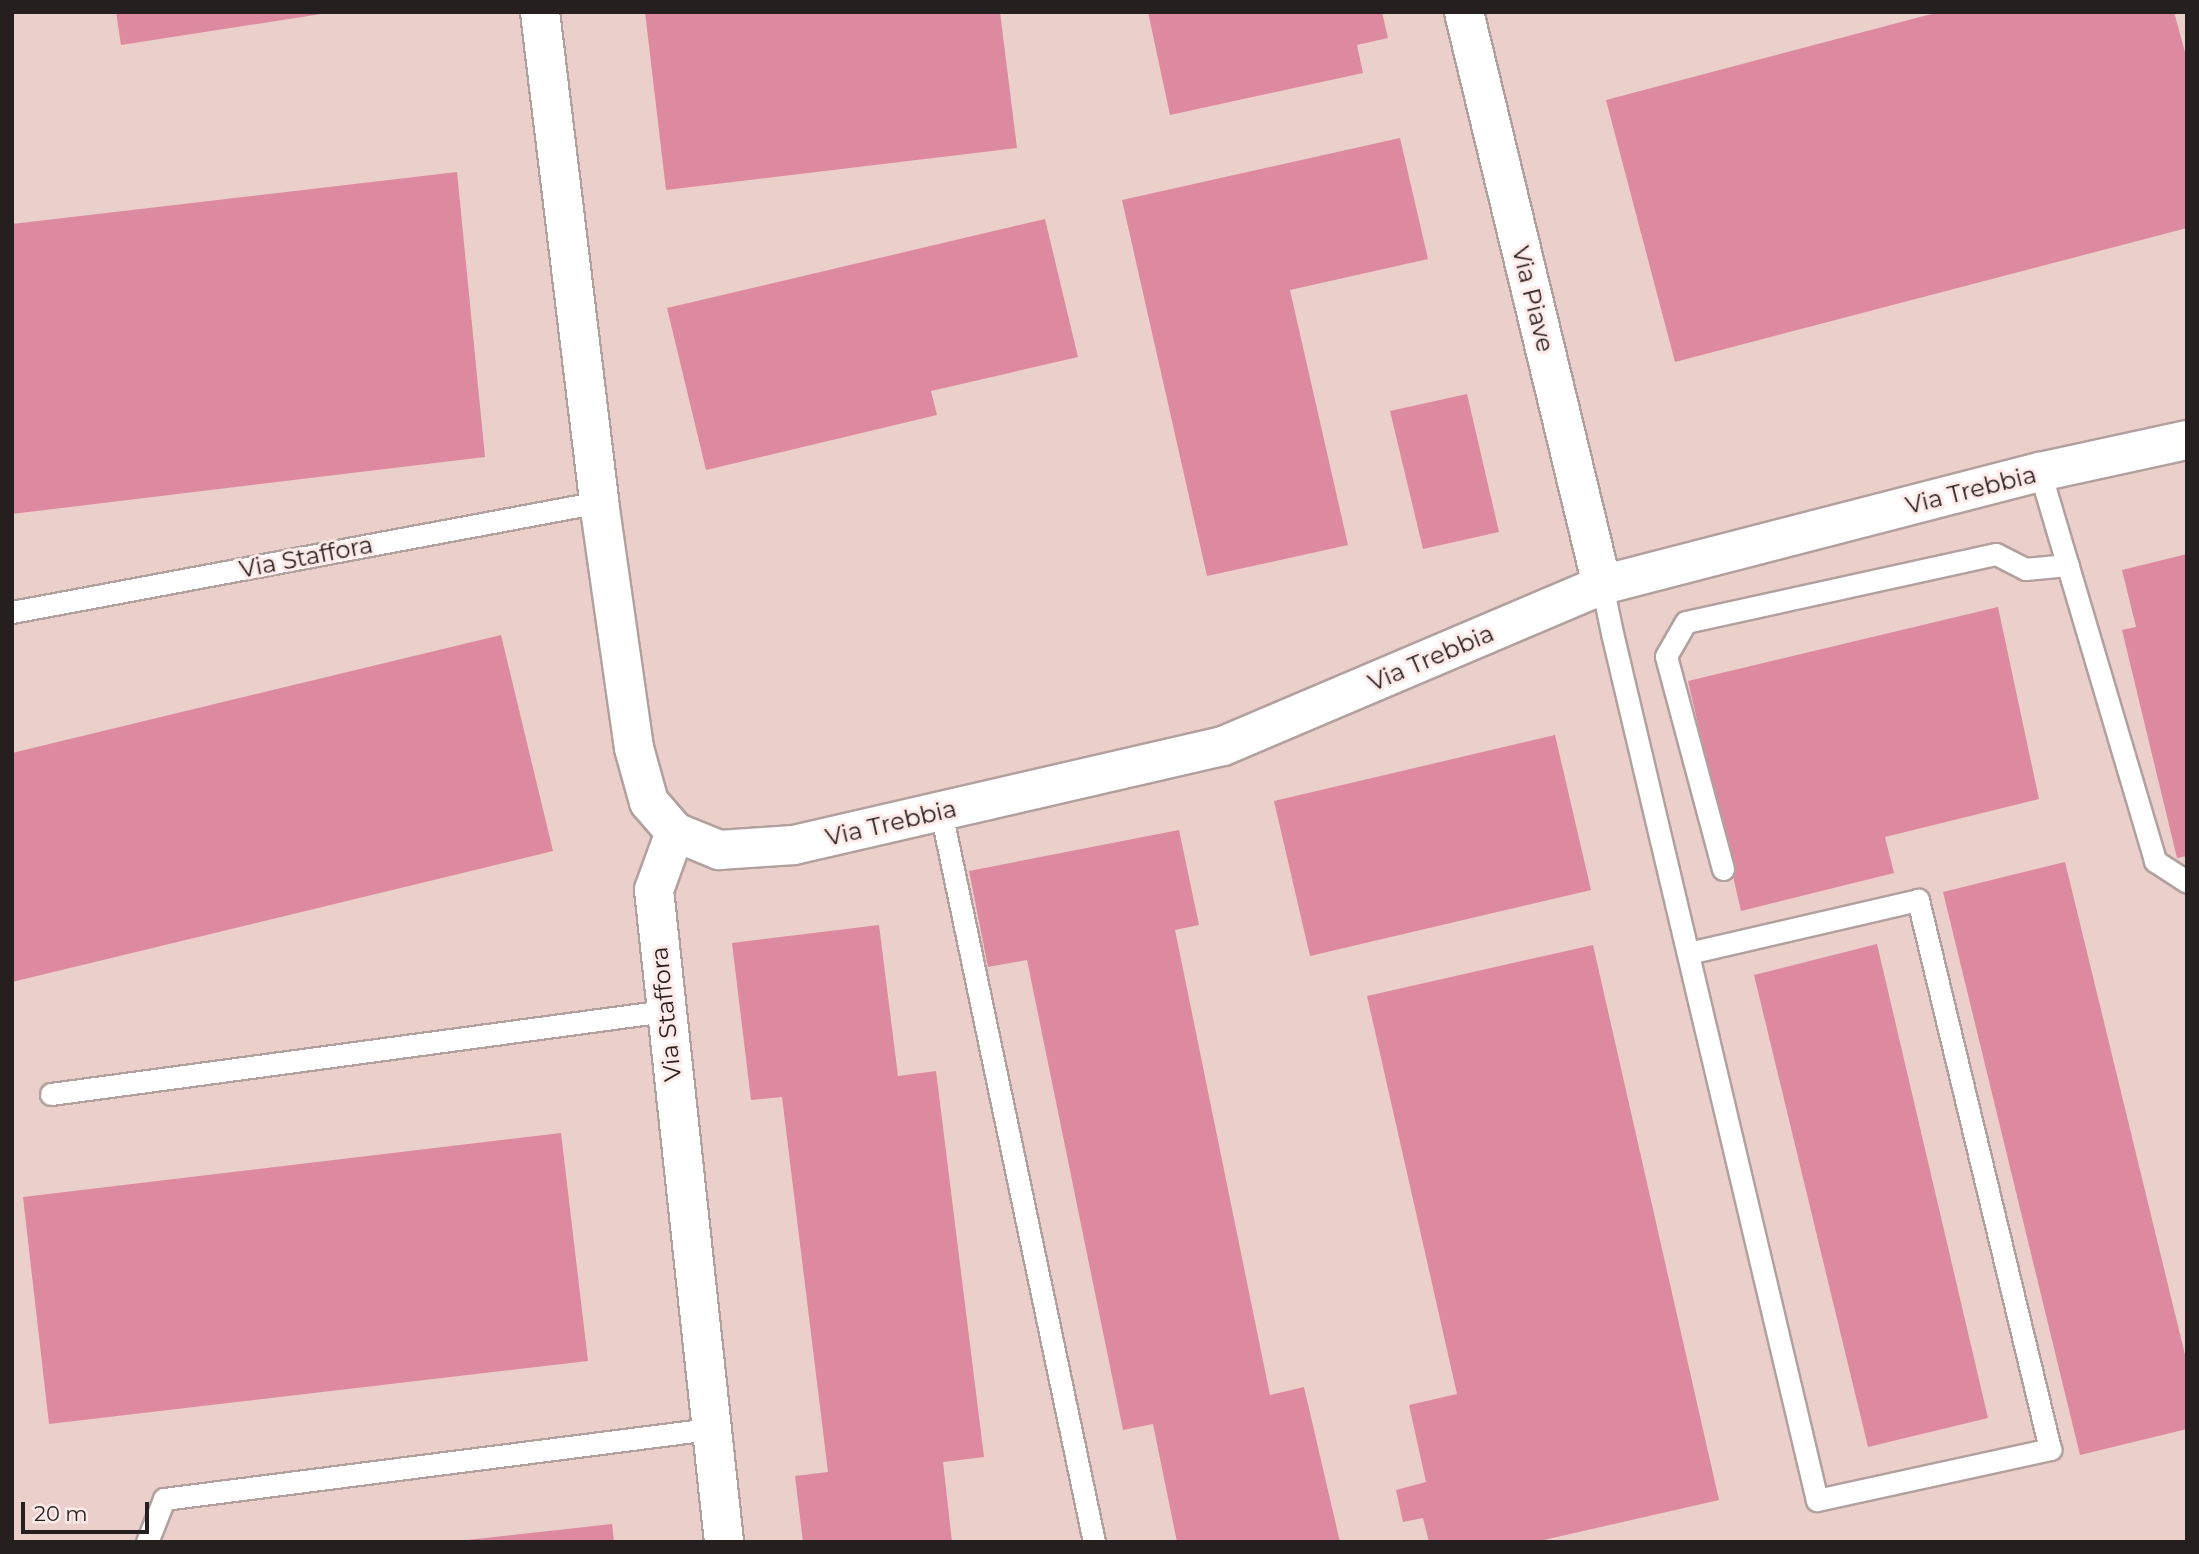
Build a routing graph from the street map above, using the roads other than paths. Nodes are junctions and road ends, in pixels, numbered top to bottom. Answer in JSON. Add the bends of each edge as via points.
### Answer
{"nodes":[{"id":1,"x":541,"y":12,"type":"edge"},
{"id":2,"x":1464,"y":12,"type":"edge"},
{"id":3,"x":2187,"y":440,"type":"edge"},
{"id":4,"x":2040,"y":472,"type":"junction"},
{"id":5,"x":599,"y":502,"type":"junction"},
{"id":6,"x":2068,"y":565,"type":"junction"},
{"id":7,"x":1602,"y":585,"type":"junction"},
{"id":8,"x":12,"y":612,"type":"edge"},
{"id":9,"x":941,"y":812,"type":"junction"},
{"id":10,"x":675,"y":832,"type":"junction"},
{"id":11,"x":1723,"y":869,"type":"dead end"},
{"id":12,"x":2187,"y":882,"type":"edge"},
{"id":13,"x":1688,"y":953,"type":"junction"},
{"id":14,"x":665,"y":1011,"type":"junction"},
{"id":15,"x":51,"y":1094,"type":"dead end"},
{"id":16,"x":710,"y":1429,"type":"junction"},
{"id":17,"x":147,"y":1542,"type":"edge"},
{"id":18,"x":724,"y":1542,"type":"edge"},
{"id":19,"x":1094,"y":1542,"type":"edge"}],
"edges":[{"from":1,"to":5,"type":"street"},
{"from":2,"to":7,"type":"street","name":"Via Piave"},
{"from":3,"to":4,"type":"street","name":"Via Trebbia"},
{"from":4,"to":6,"type":"lane"},
{"from":4,"to":7,"type":"street","name":"Via Trebbia"},
{"from":5,"to":8,"type":"lane","name":"Via Staffora"},
{"from":5,"to":10,"type":"street","via":[[634,748],[649,802]]},
{"from":6,"to":11,"type":"lane","via":[[2025,569],[1996,554],[1686,622],[1666,656]]},
{"from":6,"to":12,"type":"lane","via":[[2155,861]]},
{"from":7,"to":9,"type":"street","name":"Via Trebbia","via":[[1223,746]]},
{"from":7,"to":13,"type":"lane"},
{"from":9,"to":10,"type":"street","name":"Via Trebbia","via":[[794,845],[719,850]]},
{"from":9,"to":19,"type":"lane"},
{"from":10,"to":14,"type":"street","name":"Via Staffora","via":[[654,890]]},
{"from":13,"to":13,"type":"lane","via":[[1817,1500],[2050,1449],[1918,900]]},
{"from":14,"to":15,"type":"lane"},
{"from":14,"to":16,"type":"street","name":"Via Staffora"},
{"from":16,"to":17,"type":"lane","via":[[164,1499]]},
{"from":16,"to":18,"type":"street","name":"Via Staffora"}]}
